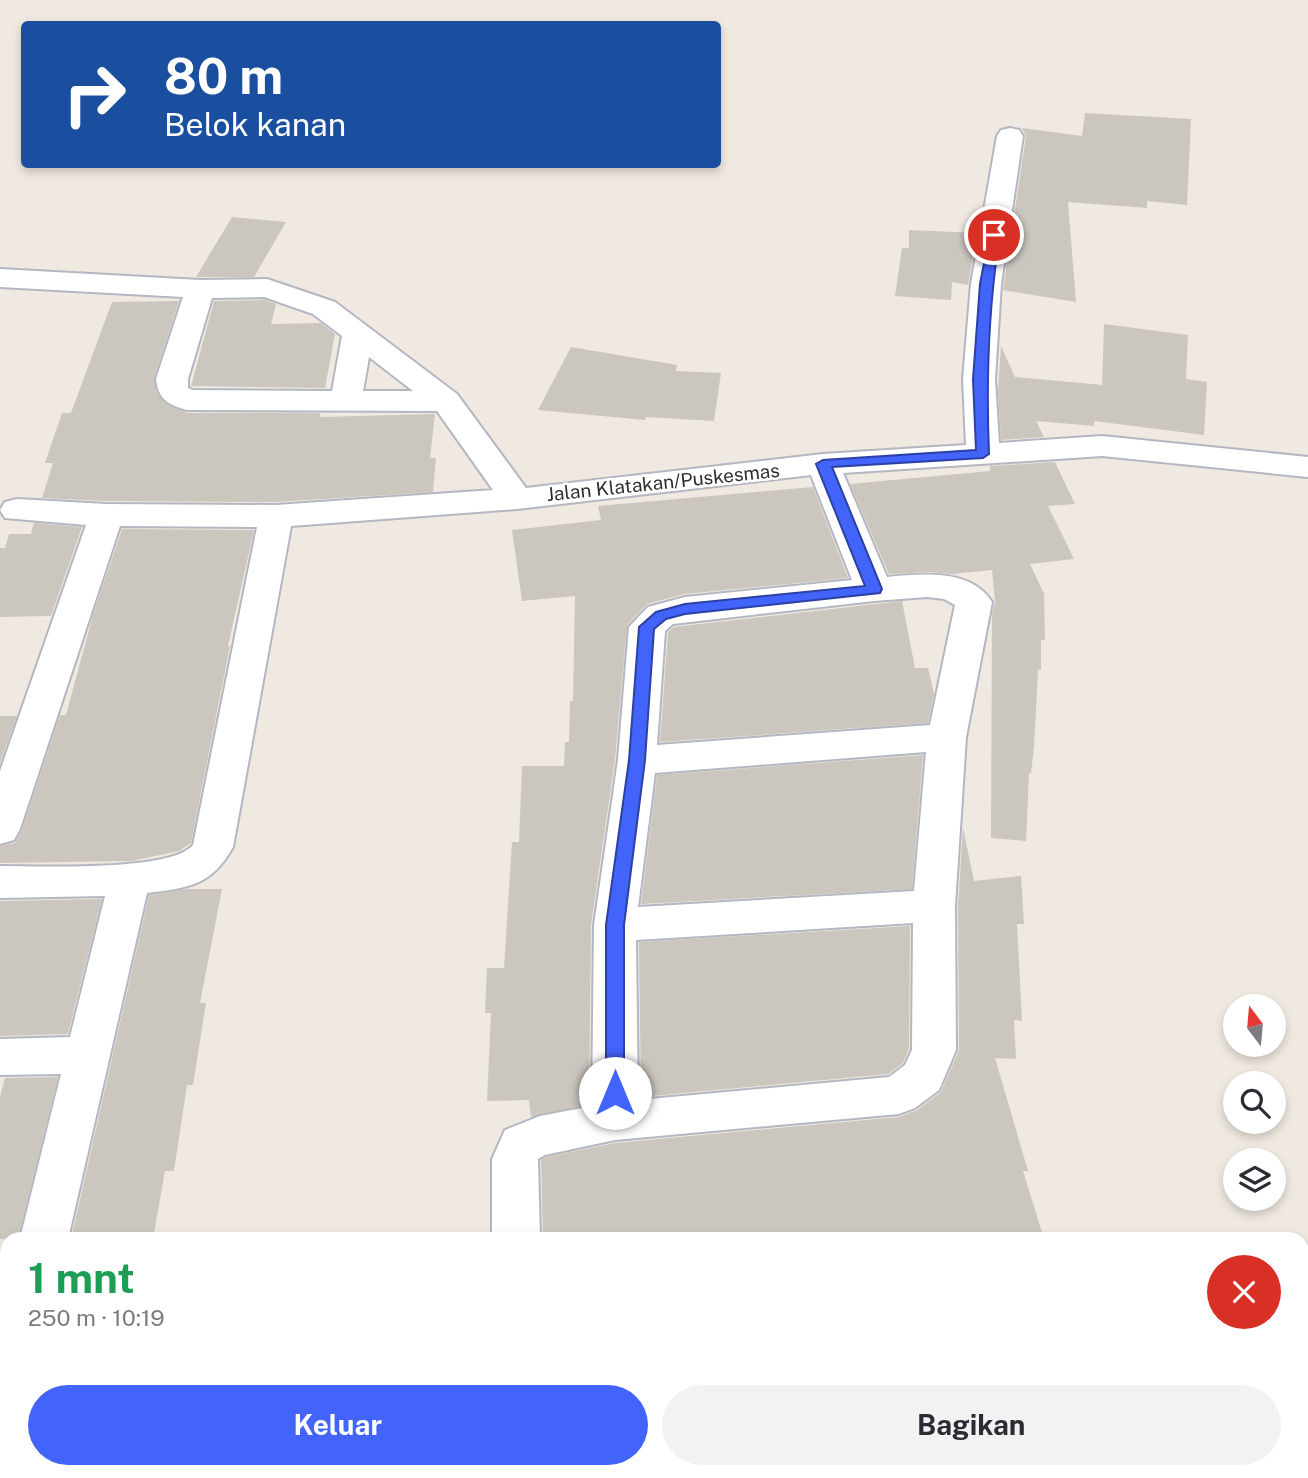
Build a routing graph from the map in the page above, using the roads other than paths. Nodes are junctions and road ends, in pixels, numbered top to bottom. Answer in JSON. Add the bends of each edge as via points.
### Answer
{"nodes":[{"id":1,"x":1010,"y":136,"type":"dead end"},
{"id":2,"x":0,"y":278,"type":"edge"},
{"id":3,"x":200,"y":289,"type":"junction"},
{"id":4,"x":359,"y":332,"type":"junction"},
{"id":5,"x":346,"y":400,"type":"junction"},
{"id":6,"x":446,"y":401,"type":"junction"},
{"id":7,"x":983,"y":454,"type":"junction"},
{"id":8,"x":823,"y":464,"type":"junction"},
{"id":9,"x":1308,"y":467,"type":"edge"},
{"id":10,"x":517,"y":499,"type":"junction"},
{"id":11,"x":17,"y":510,"type":"dead end"},
{"id":12,"x":106,"y":514,"type":"junction"},
{"id":13,"x":276,"y":516,"type":"junction"},
{"id":14,"x":874,"y":589,"type":"junction"},
{"id":15,"x":947,"y":737,"type":"junction"},
{"id":16,"x":637,"y":760,"type":"junction"},
{"id":17,"x":0,"y":829,"type":"edge"},
{"id":18,"x":130,"y":879,"type":"junction"},
{"id":19,"x":0,"y":882,"type":"edge"},
{"id":20,"x":934,"y":906,"type":"junction"},
{"id":21,"x":615,"y":925,"type":"junction"},
{"id":22,"x":88,"y":1055,"type":"junction"},
{"id":23,"x":0,"y":1057,"type":"edge"},
{"id":24,"x":615,"y":1121,"type":"junction"},
{"id":25,"x":46,"y":1232,"type":"edge"},
{"id":26,"x":516,"y":1232,"type":"edge"}],
"edges":[{"from":1,"to":7,"type":"street","via":[[986,284],[979,379]]},
{"from":2,"to":3,"type":"street"},
{"from":3,"to":4,"type":"street","via":[[267,288],[324,308]]},
{"from":3,"to":5,"type":"street","via":[[172,379],[173,392],[187,400]]},
{"from":4,"to":5,"type":"street"},
{"from":4,"to":6,"type":"street"},
{"from":5,"to":6,"type":"street"},
{"from":6,"to":10,"type":"street"},
{"from":7,"to":8,"type":"street","name":"Jalan Klatakan/Puskesmas"},
{"from":7,"to":9,"type":"street","name":"Jalan Klatakan/Puskesmas","via":[[1102,446]]},
{"from":8,"to":10,"type":"street","name":"Jalan Klatakan/Puskesmas"},
{"from":8,"to":14,"type":"street"},
{"from":10,"to":13,"type":"street","name":"Jalan Klatakan/Puskesmas"},
{"from":11,"to":12,"type":"street","name":"Jalan Klatakan/Puskesmas"},
{"from":12,"to":13,"type":"street","name":"Jalan Klatakan/Puskesmas"},
{"from":12,"to":17,"type":"street"},
{"from":13,"to":18,"type":"street","via":[[214,847],[201,864]]},
{"from":14,"to":15,"type":"street","via":[[947,587],[965,592],[974,602]]},
{"from":14,"to":16,"type":"street","via":[[661,615],[647,627]]},
{"from":15,"to":16,"type":"street"},
{"from":15,"to":20,"type":"street"},
{"from":16,"to":21,"type":"street"},
{"from":18,"to":19,"type":"street"},
{"from":18,"to":22,"type":"street"},
{"from":20,"to":21,"type":"street"},
{"from":20,"to":24,"type":"street","via":[[934,1050],[923,1077],[899,1094]]},
{"from":21,"to":24,"type":"street"},
{"from":22,"to":23,"type":"street"},
{"from":22,"to":25,"type":"street"},
{"from":24,"to":26,"type":"street","via":[[522,1144],[515,1159]]}]}
